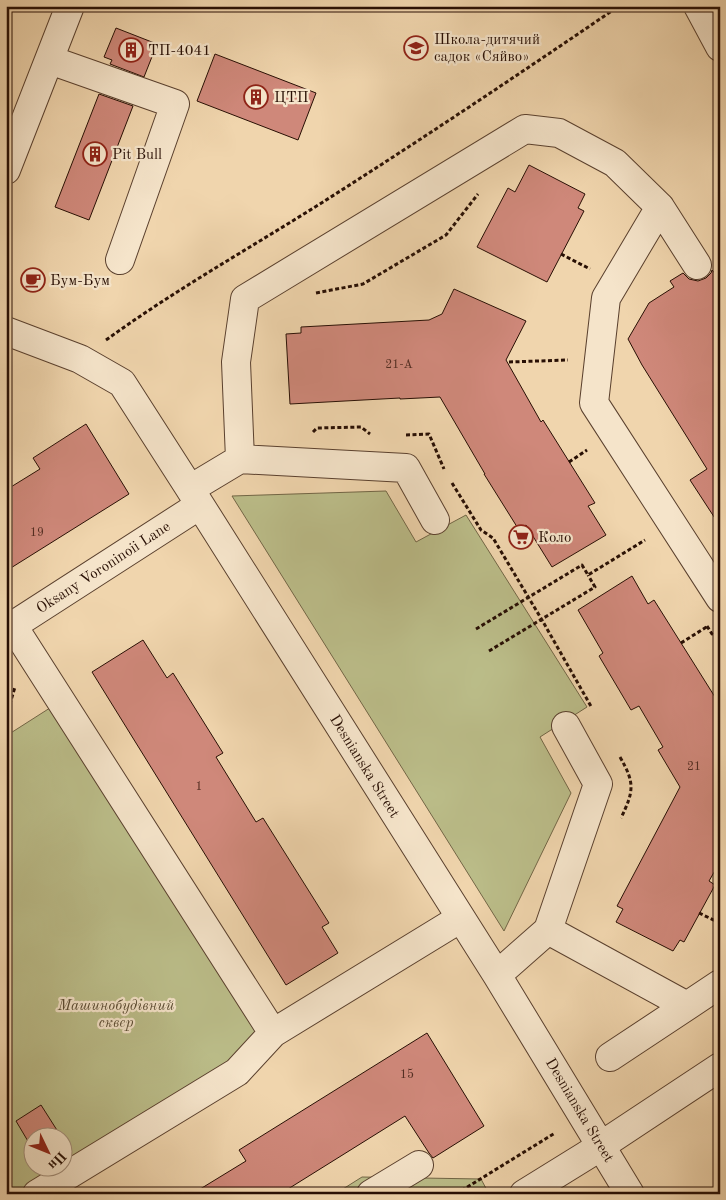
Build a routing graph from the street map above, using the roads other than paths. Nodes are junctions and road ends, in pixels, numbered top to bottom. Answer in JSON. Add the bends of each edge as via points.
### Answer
{"nodes":[{"id":1,"x":70,"y":6,"type":"edge"},
{"id":2,"x":698,"y":6,"type":"edge"},
{"id":3,"x":720,"y":47,"type":"edge"},
{"id":4,"x":50,"y":60,"type":"junction"},
{"id":5,"x":6,"y":170,"type":"edge"},
{"id":6,"x":660,"y":207,"type":"junction"},
{"id":7,"x":120,"y":260,"type":"dead end"},
{"id":8,"x":697,"y":265,"type":"dead end"},
{"id":9,"x":6,"y":330,"type":"edge"},
{"id":10,"x":240,"y":459,"type":"junction"},
{"id":11,"x":195,"y":497,"type":"junction"},
{"id":12,"x":434,"y":520,"type":"dead end"},
{"id":13,"x":717,"y":610,"type":"edge"},
{"id":14,"x":10,"y":628,"type":"edge"},
{"id":15,"x":566,"y":726,"type":"dead end"},
{"id":16,"x":461,"y":918,"type":"junction"},
{"id":17,"x":548,"y":930,"type":"junction"},
{"id":18,"x":497,"y":975,"type":"junction"},
{"id":19,"x":720,"y":984,"type":"edge"},
{"id":20,"x":687,"y":1006,"type":"junction"},
{"id":21,"x":272,"y":1034,"type":"junction"},
{"id":22,"x":610,"y":1057,"type":"dead end"},
{"id":23,"x":720,"y":1067,"type":"edge"},
{"id":24,"x":601,"y":1146,"type":"junction"},
{"id":25,"x":419,"y":1165,"type":"dead end"},
{"id":26,"x":36,"y":1194,"type":"edge"},
{"id":27,"x":371,"y":1194,"type":"edge"},
{"id":28,"x":524,"y":1194,"type":"edge"},
{"id":29,"x":630,"y":1194,"type":"edge"}],
"edges":[{"from":1,"to":4,"type":"street"},
{"from":2,"to":3,"type":"street"},
{"from":4,"to":5,"type":"street"},
{"from":4,"to":7,"type":"street","via":[[175,104]]},
{"from":6,"to":8,"type":"street"},
{"from":6,"to":10,"type":"street","via":[[615,163],[559,133],[525,130],[245,299],[236,362]]},
{"from":6,"to":13,"type":"street","via":[[606,298],[594,403]]},
{"from":9,"to":11,"type":"street","name":"Desnianska Street","via":[[80,359],[122,383]]},
{"from":10,"to":11,"type":"street","name":"Oksany Voroninoii Lane"},
{"from":10,"to":12,"type":"street","via":[[406,468]]},
{"from":11,"to":14,"type":"street","name":"Oksany Voroninoii Lane"},
{"from":11,"to":16,"type":"street","name":"Desnianska Street"},
{"from":14,"to":21,"type":"street"},
{"from":15,"to":17,"type":"street","via":[[598,784]]},
{"from":16,"to":18,"type":"street","name":"Desnianska Street"},
{"from":16,"to":21,"type":"street"},
{"from":17,"to":18,"type":"street"},
{"from":17,"to":20,"type":"street"},
{"from":18,"to":24,"type":"street","name":"Desnianska Street"},
{"from":19,"to":20,"type":"street"},
{"from":20,"to":22,"type":"street"},
{"from":21,"to":26,"type":"street","via":[[237,1072]]},
{"from":23,"to":24,"type":"street"},
{"from":24,"to":28,"type":"street"},
{"from":24,"to":29,"type":"street","name":"Desnianska Street"},
{"from":25,"to":27,"type":"street"}]}
